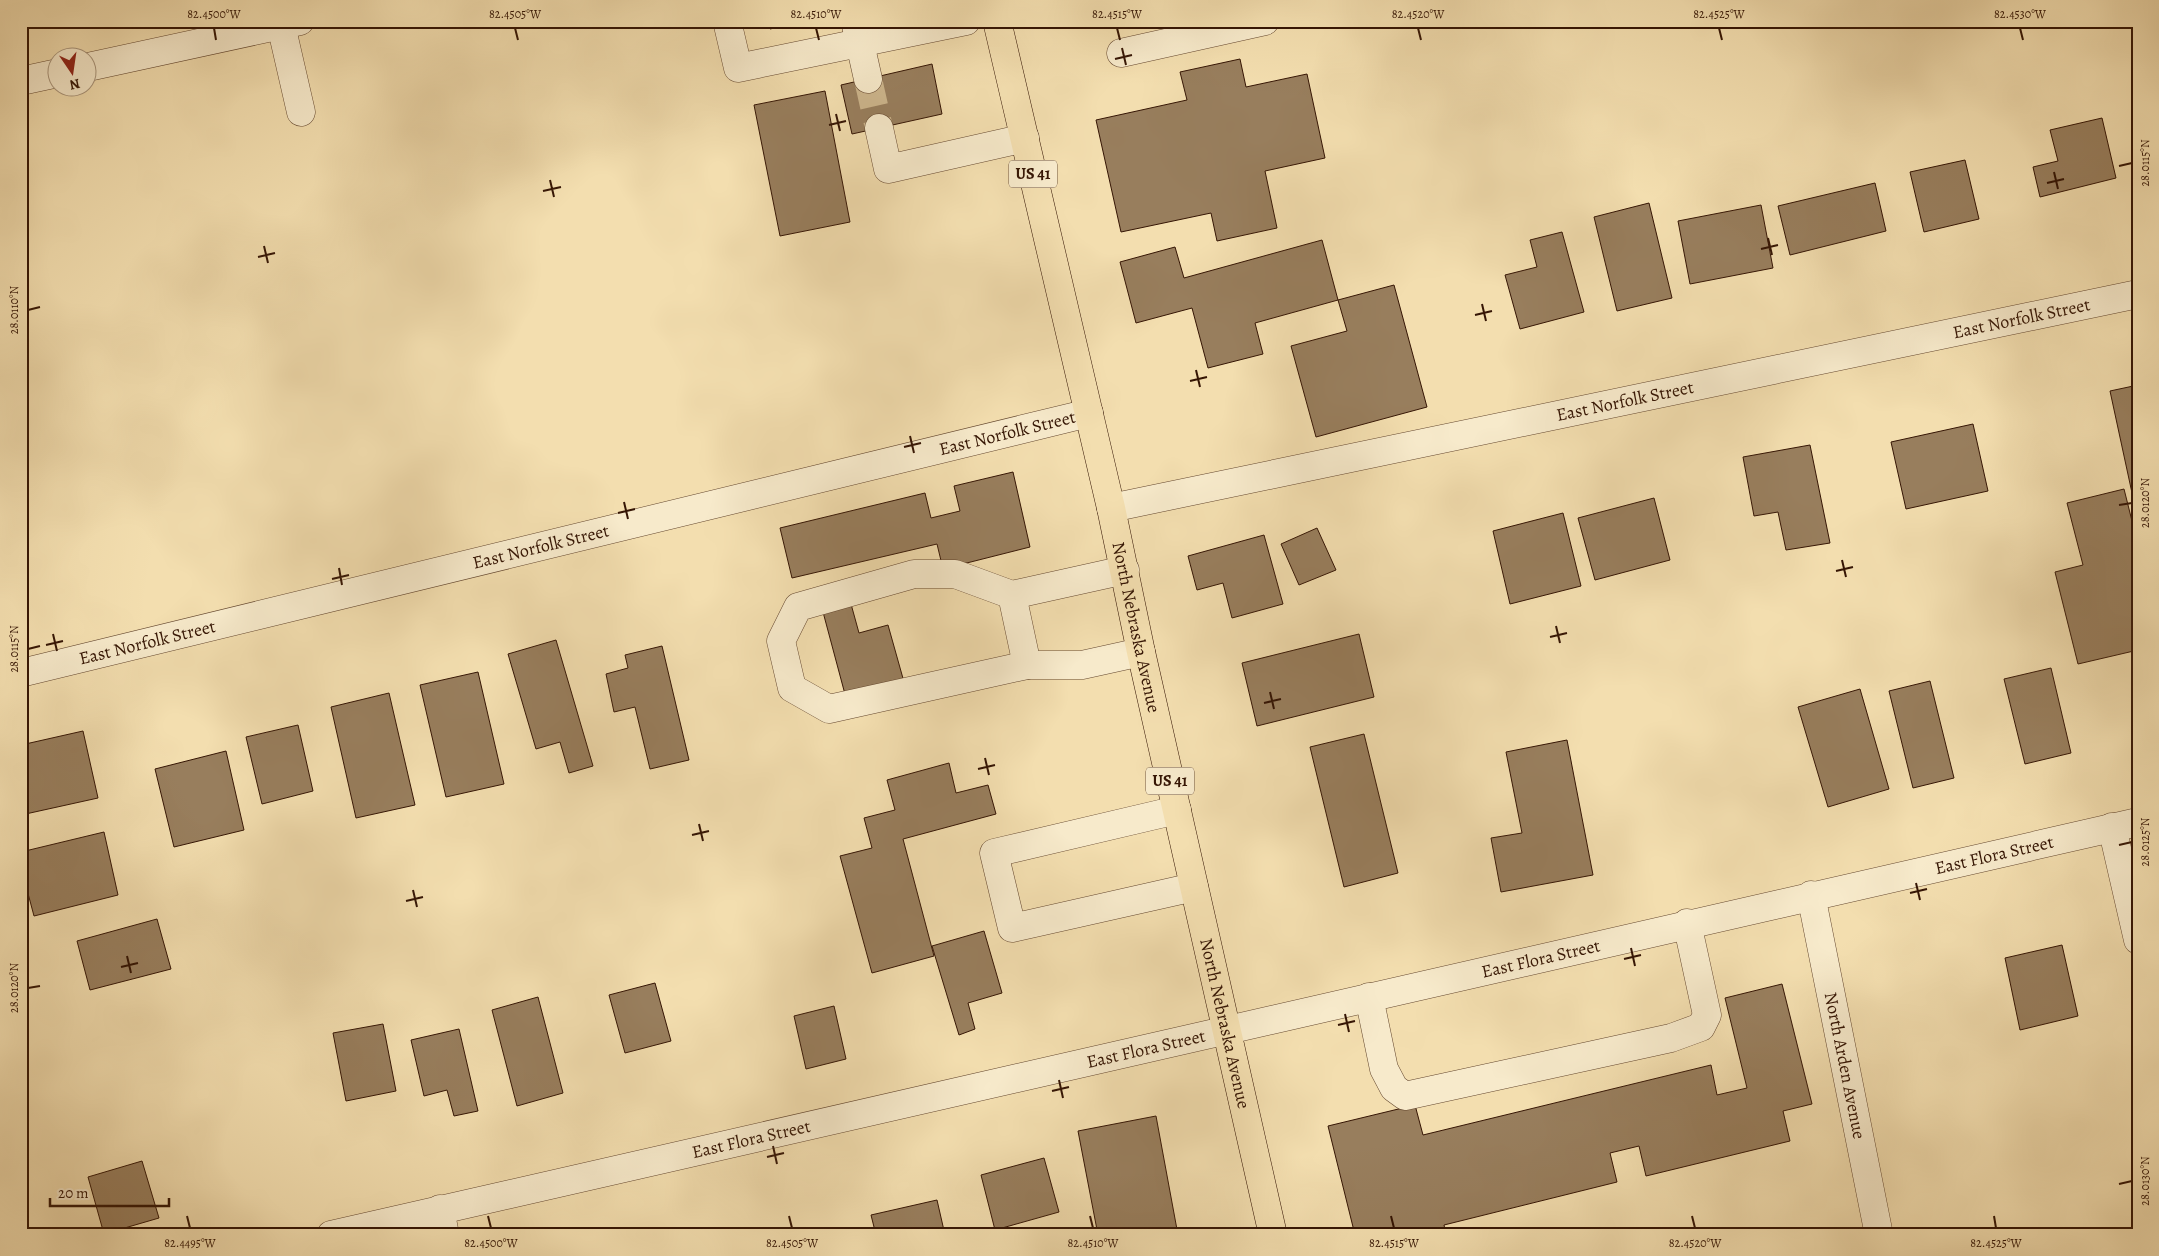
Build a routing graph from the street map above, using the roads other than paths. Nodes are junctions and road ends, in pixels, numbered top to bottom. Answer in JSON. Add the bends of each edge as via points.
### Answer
{"nodes":[{"id":1,"x":728,"y":21,"type":"edge"},
{"id":2,"x":966,"y":21,"type":"edge"},
{"id":3,"x":998,"y":21,"type":"edge"},
{"id":4,"x":1265,"y":21,"type":"edge"},
{"id":5,"x":291,"y":23,"type":"edge"},
{"id":6,"x":857,"y":32,"type":"edge"},
{"id":7,"x":1121,"y":53,"type":"dead end"},
{"id":8,"x":98,"y":65,"type":"edge"},
{"id":9,"x":48,"y":75,"type":"edge"},
{"id":10,"x":868,"y":79,"type":"tunnel mouth"},
{"id":11,"x":21,"y":81,"type":"edge"},
{"id":12,"x":301,"y":112,"type":"dead end"},
{"id":13,"x":879,"y":128,"type":"tunnel mouth"},
{"id":14,"x":1025,"y":138,"type":"junction"},
{"id":15,"x":2138,"y":294,"type":"edge"},
{"id":16,"x":1089,"y":413,"type":"junction"},
{"id":17,"x":1111,"y":508,"type":"junction"},
{"id":18,"x":1125,"y":570,"type":"junction"},
{"id":19,"x":1012,"y":595,"type":"junction"},
{"id":20,"x":1141,"y":652,"type":"junction"},
{"id":21,"x":1027,"y":665,"type":"junction"},
{"id":22,"x":21,"y":673,"type":"edge"},
{"id":23,"x":1177,"y":810,"type":"junction"},
{"id":24,"x":2125,"y":824,"type":"edge"},
{"id":25,"x":1194,"y":887,"type":"junction"},
{"id":26,"x":1812,"y":895,"type":"junction"},
{"id":27,"x":1687,"y":924,"type":"junction"},
{"id":28,"x":2138,"y":940,"type":"edge"},
{"id":29,"x":1369,"y":998,"type":"junction"},
{"id":30,"x":1226,"y":1031,"type":"junction"},
{"id":31,"x":442,"y":1222,"type":"edge"},
{"id":32,"x":331,"y":1235,"type":"edge"},
{"id":33,"x":1273,"y":1235,"type":"edge"},
{"id":34,"x":1879,"y":1235,"type":"edge"}],
"edges":[{"from":1,"to":6,"type":"street","via":[[738,68]]},
{"from":2,"to":6,"type":"street"},
{"from":3,"to":14,"type":"main road","name":"North Nebraska Avenue","number":"US 41"},
{"from":4,"to":7,"type":"street"},
{"from":5,"to":8,"type":"street"},
{"from":5,"to":12,"type":"street"},
{"from":6,"to":10,"type":"street"},
{"from":9,"to":11,"type":"street"},
{"from":13,"to":14,"type":"street","via":[[888,169]]},
{"from":14,"to":16,"type":"main road","name":"North Nebraska Avenue","number":"US 41"},
{"from":15,"to":17,"type":"street","name":"East Norfolk Street"},
{"from":16,"to":17,"type":"main road","name":"North Nebraska Avenue","number":"US 41"},
{"from":16,"to":22,"type":"street","name":"East Norfolk Street"},
{"from":17,"to":18,"type":"main road","name":"North Nebraska Avenue","number":"US 41"},
{"from":18,"to":19,"type":"street"},
{"from":18,"to":20,"type":"main road","name":"North Nebraska Avenue","number":"US 41"},
{"from":19,"to":21,"type":"street"},
{"from":19,"to":21,"type":"street","via":[[955,574],[914,574],[798,607],[781,641],[792,688],[829,709]]},
{"from":20,"to":21,"type":"street","via":[[1082,665]]},
{"from":20,"to":23,"type":"main road","name":"North Nebraska Avenue","number":"US 41"},
{"from":23,"to":25,"type":"main road","name":"North Nebraska Avenue","number":"US 41"},
{"from":23,"to":25,"type":"street","via":[[994,853],[1012,928]]},
{"from":24,"to":26,"type":"street","name":"East Flora Street"},
{"from":24,"to":28,"type":"street"},
{"from":25,"to":30,"type":"main road","name":"North Nebraska Avenue","number":"US 41"},
{"from":26,"to":27,"type":"street","name":"East Flora Street"},
{"from":26,"to":34,"type":"street","name":"North Arden Avenue"},
{"from":27,"to":29,"type":"street","name":"East Flora Street"},
{"from":27,"to":29,"type":"street","via":[[1707,1015],[1701,1027],[1671,1038],[1404,1096],[1394,1088],[1384,1069]]},
{"from":29,"to":30,"type":"street","name":"East Flora Street"},
{"from":30,"to":31,"type":"street","name":"East Flora Street"},
{"from":30,"to":33,"type":"main road","name":"North Nebraska Avenue","number":"US 41"},
{"from":31,"to":32,"type":"street","name":"East Flora Street"}]}
